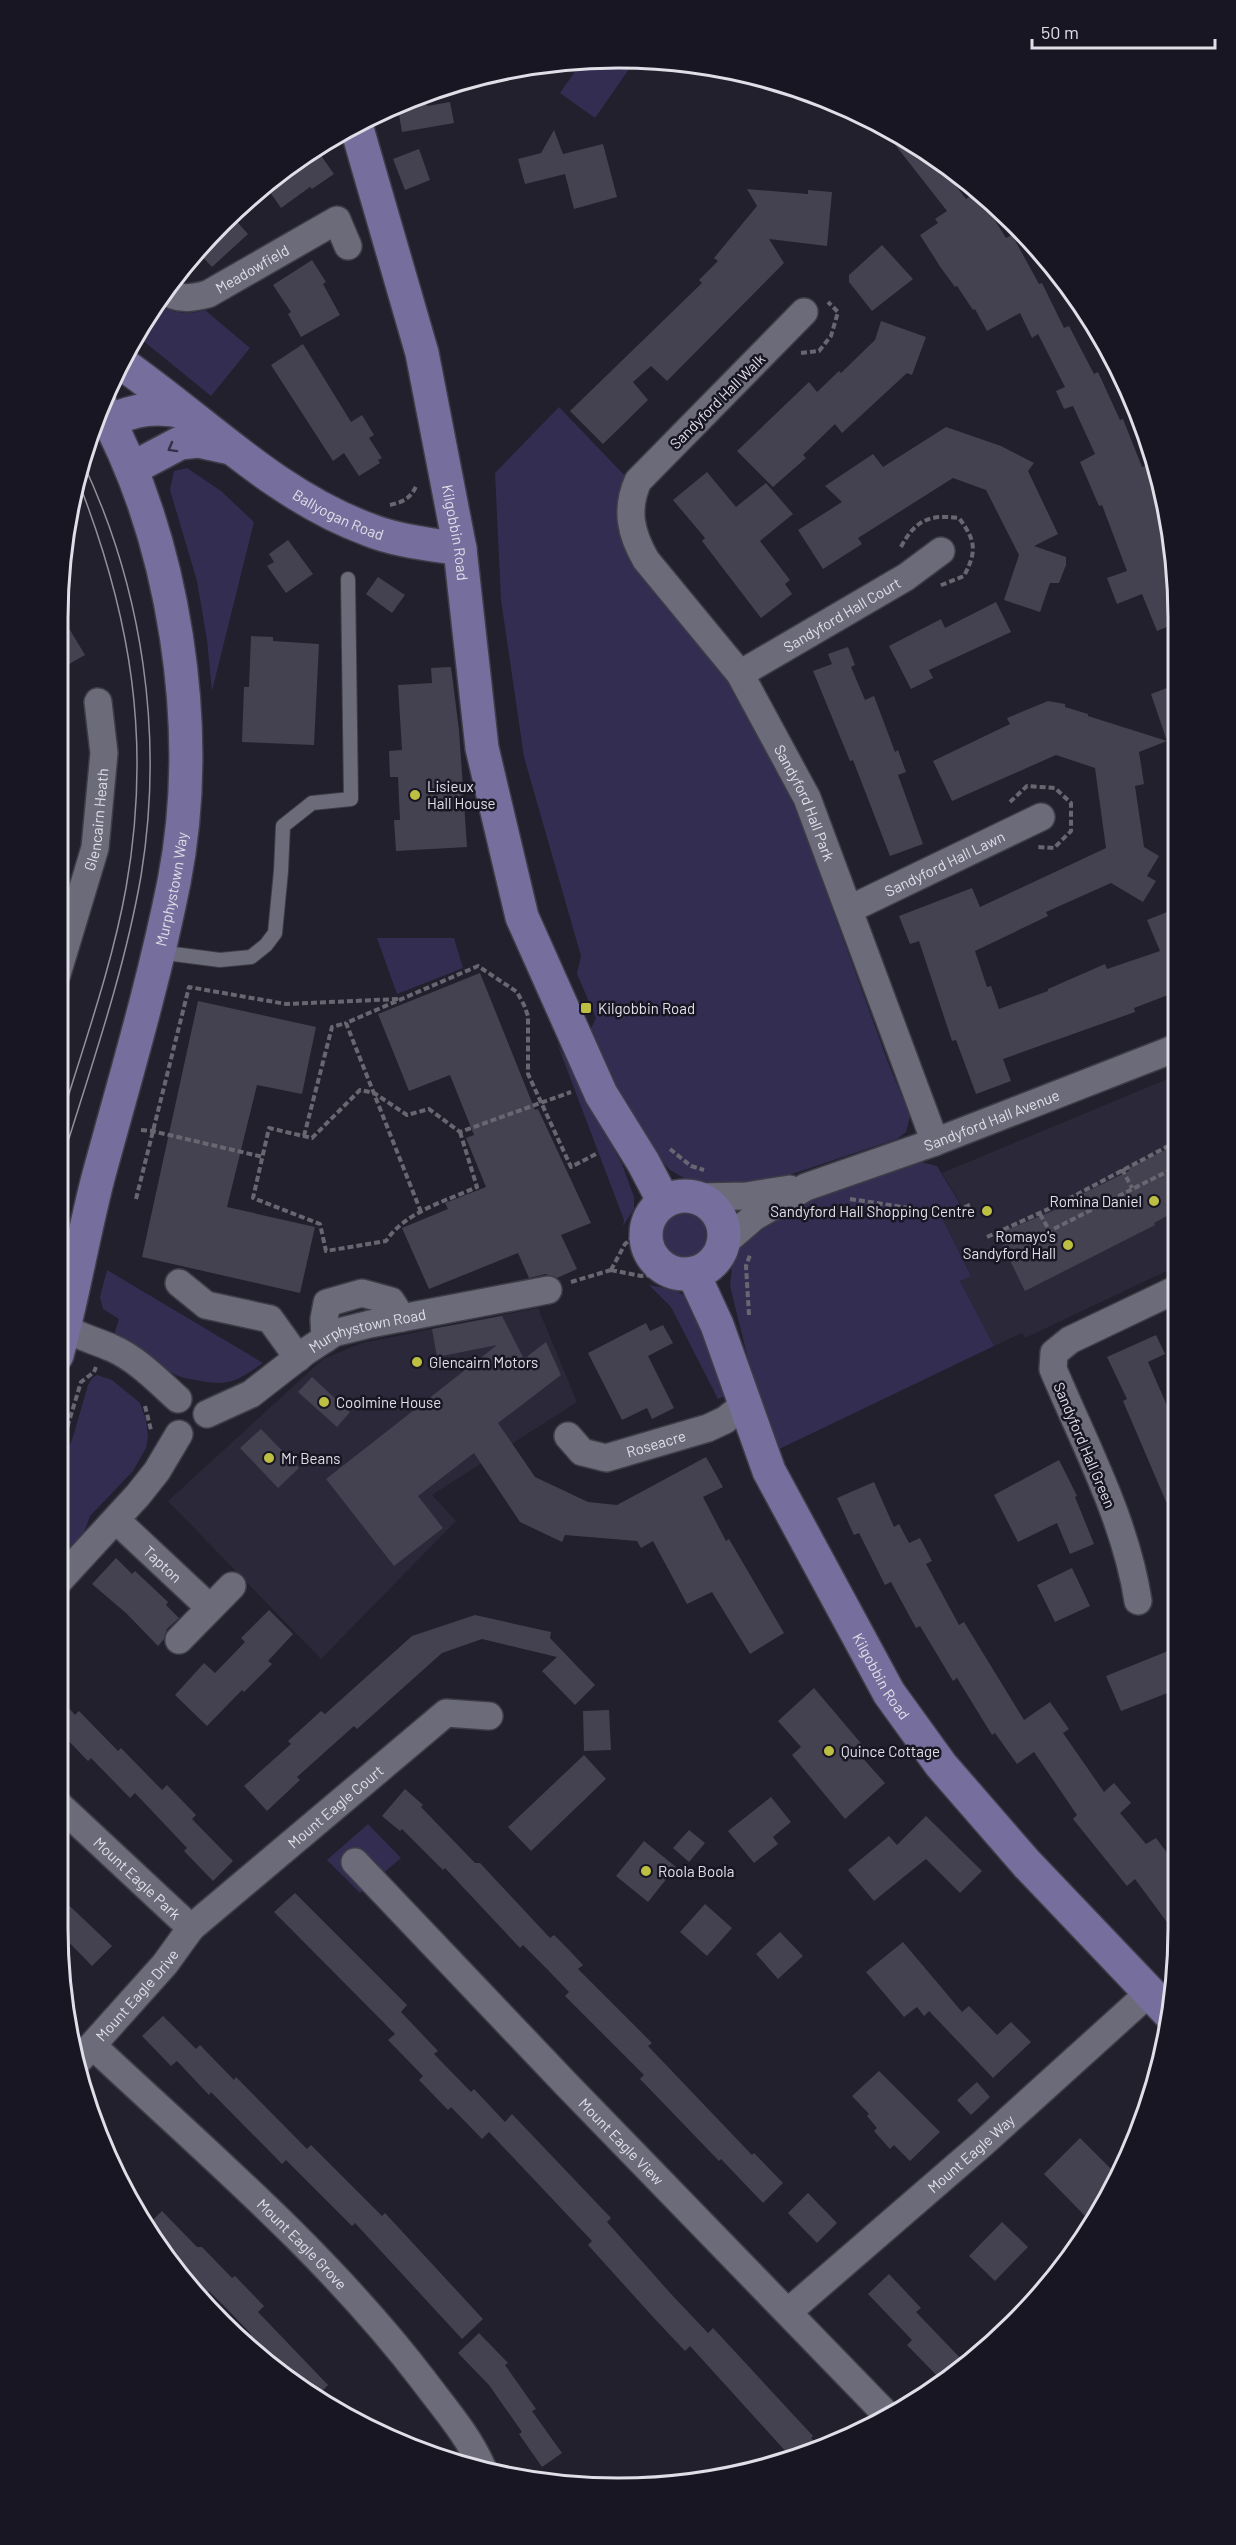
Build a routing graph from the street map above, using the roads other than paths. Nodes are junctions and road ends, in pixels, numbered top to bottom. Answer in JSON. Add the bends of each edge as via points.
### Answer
{"nodes":[{"id":1,"x":358,"y":133,"type":"edge"},
{"id":2,"x":348,"y":246,"type":"dead end"},
{"id":3,"x":173,"y":293,"type":"edge"},
{"id":4,"x":814,"y":305,"type":"road end"},
{"id":5,"x":128,"y":368,"type":"edge"},
{"id":6,"x":107,"y":412,"type":"edge"},
{"id":7,"x":185,"y":412,"type":"junction"},
{"id":8,"x":106,"y":416,"type":"edge"},
{"id":9,"x":230,"y":448,"type":"junction"},
{"id":10,"x":131,"y":469,"type":"junction"},
{"id":11,"x":633,"y":491,"type":"joint"},
{"id":12,"x":460,"y":549,"type":"junction"},
{"id":13,"x":941,"y":551,"type":"dead end"},
{"id":14,"x":348,"y":579,"type":"dead end"},
{"id":15,"x":740,"y":674,"type":"junction"},
{"id":16,"x":98,"y":702,"type":"dead end"},
{"id":17,"x":1041,"y":817,"type":"dead end"},
{"id":18,"x":850,"y":909,"type":"junction"},
{"id":19,"x":68,"y":935,"type":"edge"},
{"id":20,"x":158,"y":952,"type":"junction"},
{"id":21,"x":1168,"y":1051,"type":"edge"},
{"id":22,"x":934,"y":1142,"type":"junction"},
{"id":23,"x":704,"y":1184,"type":"junction"},
{"id":24,"x":806,"y":1187,"type":"junction"},
{"id":25,"x":656,"y":1213,"type":"junction"},
{"id":26,"x":738,"y":1246,"type":"junction"},
{"id":27,"x":687,"y":1273,"type":"junction"},
{"id":28,"x":179,"y":1283,"type":"dead end"},
{"id":29,"x":560,"y":1286,"type":"road end"},
{"id":30,"x":1168,"y":1293,"type":"edge"},
{"id":31,"x":68,"y":1300,"type":"edge"},
{"id":32,"x":68,"y":1338,"type":"edge"},
{"id":33,"x":298,"y":1358,"type":"junction"},
{"id":34,"x":178,"y":1399,"type":"junction"},
{"id":35,"x":744,"y":1405,"type":"junction"},
{"id":36,"x":207,"y":1414,"type":"junction"},
{"id":37,"x":179,"y":1434,"type":"junction"},
{"id":38,"x":568,"y":1436,"type":"dead end"},
{"id":39,"x":116,"y":1520,"type":"junction"},
{"id":40,"x":68,"y":1571,"type":"edge"},
{"id":41,"x":232,"y":1586,"type":"dead end"},
{"id":42,"x":1138,"y":1601,"type":"dead end"},
{"id":43,"x":210,"y":1608,"type":"junction"},
{"id":44,"x":179,"y":1640,"type":"dead end"},
{"id":45,"x":489,"y":1716,"type":"dead end"},
{"id":46,"x":68,"y":1813,"type":"edge"},
{"id":47,"x":356,"y":1862,"type":"dead end"},
{"id":48,"x":191,"y":1928,"type":"junction"},
{"id":49,"x":1160,"y":2003,"type":"edge"},
{"id":50,"x":86,"y":2053,"type":"edge"},
{"id":51,"x":788,"y":2312,"type":"junction"},
{"id":52,"x":882,"y":2410,"type":"edge"},
{"id":53,"x":479,"y":2460,"type":"edge"}],
"edges":[{"from":1,"to":12,"type":"street","name":"Kilgobbin Road","via":[[422,353]]},
{"from":2,"to":3,"type":"street","name":"Meadowfield","via":[[337,220],[208,294],[190,300]]},
{"from":4,"to":11,"type":"street","name":"Sandyford Hall Walk","via":[[638,481]]},
{"from":5,"to":7,"type":"street","name":"Ballyogan Road"},
{"from":6,"to":7,"type":"street","via":[[164,407]]},
{"from":7,"to":9,"type":"street","name":"Ballyogan Road"},
{"from":8,"to":10,"type":"street","name":"Murphystown Way"},
{"from":9,"to":10,"type":"street","name":"Ballyogan Road","one_way":true,"via":[[198,441],[180,443]]},
{"from":9,"to":12,"type":"street","name":"Ballyogan Road","via":[[312,503],[360,527],[395,538]]},
{"from":10,"to":20,"type":"street","name":"Murphystown Way","via":[[170,598],[180,655],[184,719],[181,833]]},
{"from":11,"to":15,"type":"street","name":"Sandyford Hall Park","via":[[629,517],[646,560]]},
{"from":12,"to":25,"type":"street","name":"Kilgobbin Road","via":[[482,748],[522,917],[601,1094],[644,1162]]},
{"from":13,"to":15,"type":"street","name":"Sandyford Hall Court","via":[[906,577]]},
{"from":14,"to":20,"type":"lane","via":[[351,799],[312,803],[283,826],[275,933],[251,957],[220,960]]},
{"from":15,"to":18,"type":"street","name":"Sandyford Hall Park","via":[[807,798]]},
{"from":16,"to":19,"type":"street","name":"Glencairn Heath","via":[[104,753],[95,848]]},
{"from":17,"to":18,"type":"street","name":"Sandyford Hall Lawn"},
{"from":18,"to":22,"type":"street","name":"Sandyford Hall Park"},
{"from":20,"to":31,"type":"street","name":"Murphystown Way"},
{"from":21,"to":22,"type":"street","name":"Sandyford Hall Avenue"},
{"from":22,"to":24,"type":"street","name":"Sandyford Hall Avenue"},
{"from":23,"to":24,"type":"street","name":"Sandyford Hall Avenue","via":[[746,1196]]},
{"from":23,"to":25,"type":"street","via":[[677,1196]]},
{"from":23,"to":26,"type":"street"},
{"from":24,"to":26,"type":"street","name":"Sandyford Hall Avenue","via":[[754,1216]]},
{"from":25,"to":27,"type":"street","name":"Kilgobbin Road","via":[[646,1237],[649,1250],[667,1269]]},
{"from":26,"to":27,"type":"street","via":[[720,1254],[711,1265]]},
{"from":27,"to":35,"type":"street","name":"Kilgobbin Road","via":[[717,1325]]},
{"from":28,"to":33,"type":"street","via":[[206,1305],[270,1319]]},
{"from":29,"to":33,"type":"street","name":"Murphystown Road","via":[[334,1333]]},
{"from":30,"to":42,"type":"street","name":"Sandyford Hall Green","via":[[1070,1340],[1054,1353],[1053,1369],[1121,1532]]},
{"from":32,"to":34,"type":"street","via":[[114,1348]]},
{"from":33,"to":36,"type":"street","name":"Murphystown Road","via":[[251,1394]]},
{"from":34,"to":36,"type":"street","via":[[194,1398]]},
{"from":34,"to":37,"type":"street","via":[[169,1408],[168,1420]]},
{"from":35,"to":38,"type":"street","name":"Roseacre","via":[[708,1428],[606,1458],[582,1452]]},
{"from":35,"to":49,"type":"street","name":"Kilgobbin Road","via":[[769,1471],[889,1693],[940,1765],[1026,1864]]},
{"from":36,"to":37,"type":"street","via":[[198,1433]]},
{"from":37,"to":39,"type":"street","via":[[157,1471]]},
{"from":39,"to":40,"type":"street"},
{"from":39,"to":43,"type":"street","name":"Tapton"},
{"from":41,"to":43,"type":"street"},
{"from":43,"to":44,"type":"street"},
{"from":45,"to":48,"type":"street","name":"Mount Eagle Court","via":[[446,1713]]},
{"from":46,"to":48,"type":"street","name":"Mount Eagle Park"},
{"from":47,"to":51,"type":"street","name":"Mount Eagle View"},
{"from":48,"to":50,"type":"street","name":"Mount Eagle Drive","via":[[165,1965]]},
{"from":49,"to":51,"type":"street","name":"Mount Eagle Way","via":[[981,2145]]},
{"from":50,"to":53,"type":"street","name":"Mount Eagle Grove","via":[[300,2240],[392,2338],[472,2444]]},
{"from":51,"to":52,"type":"street","name":"Mount Eagle View"}]}
